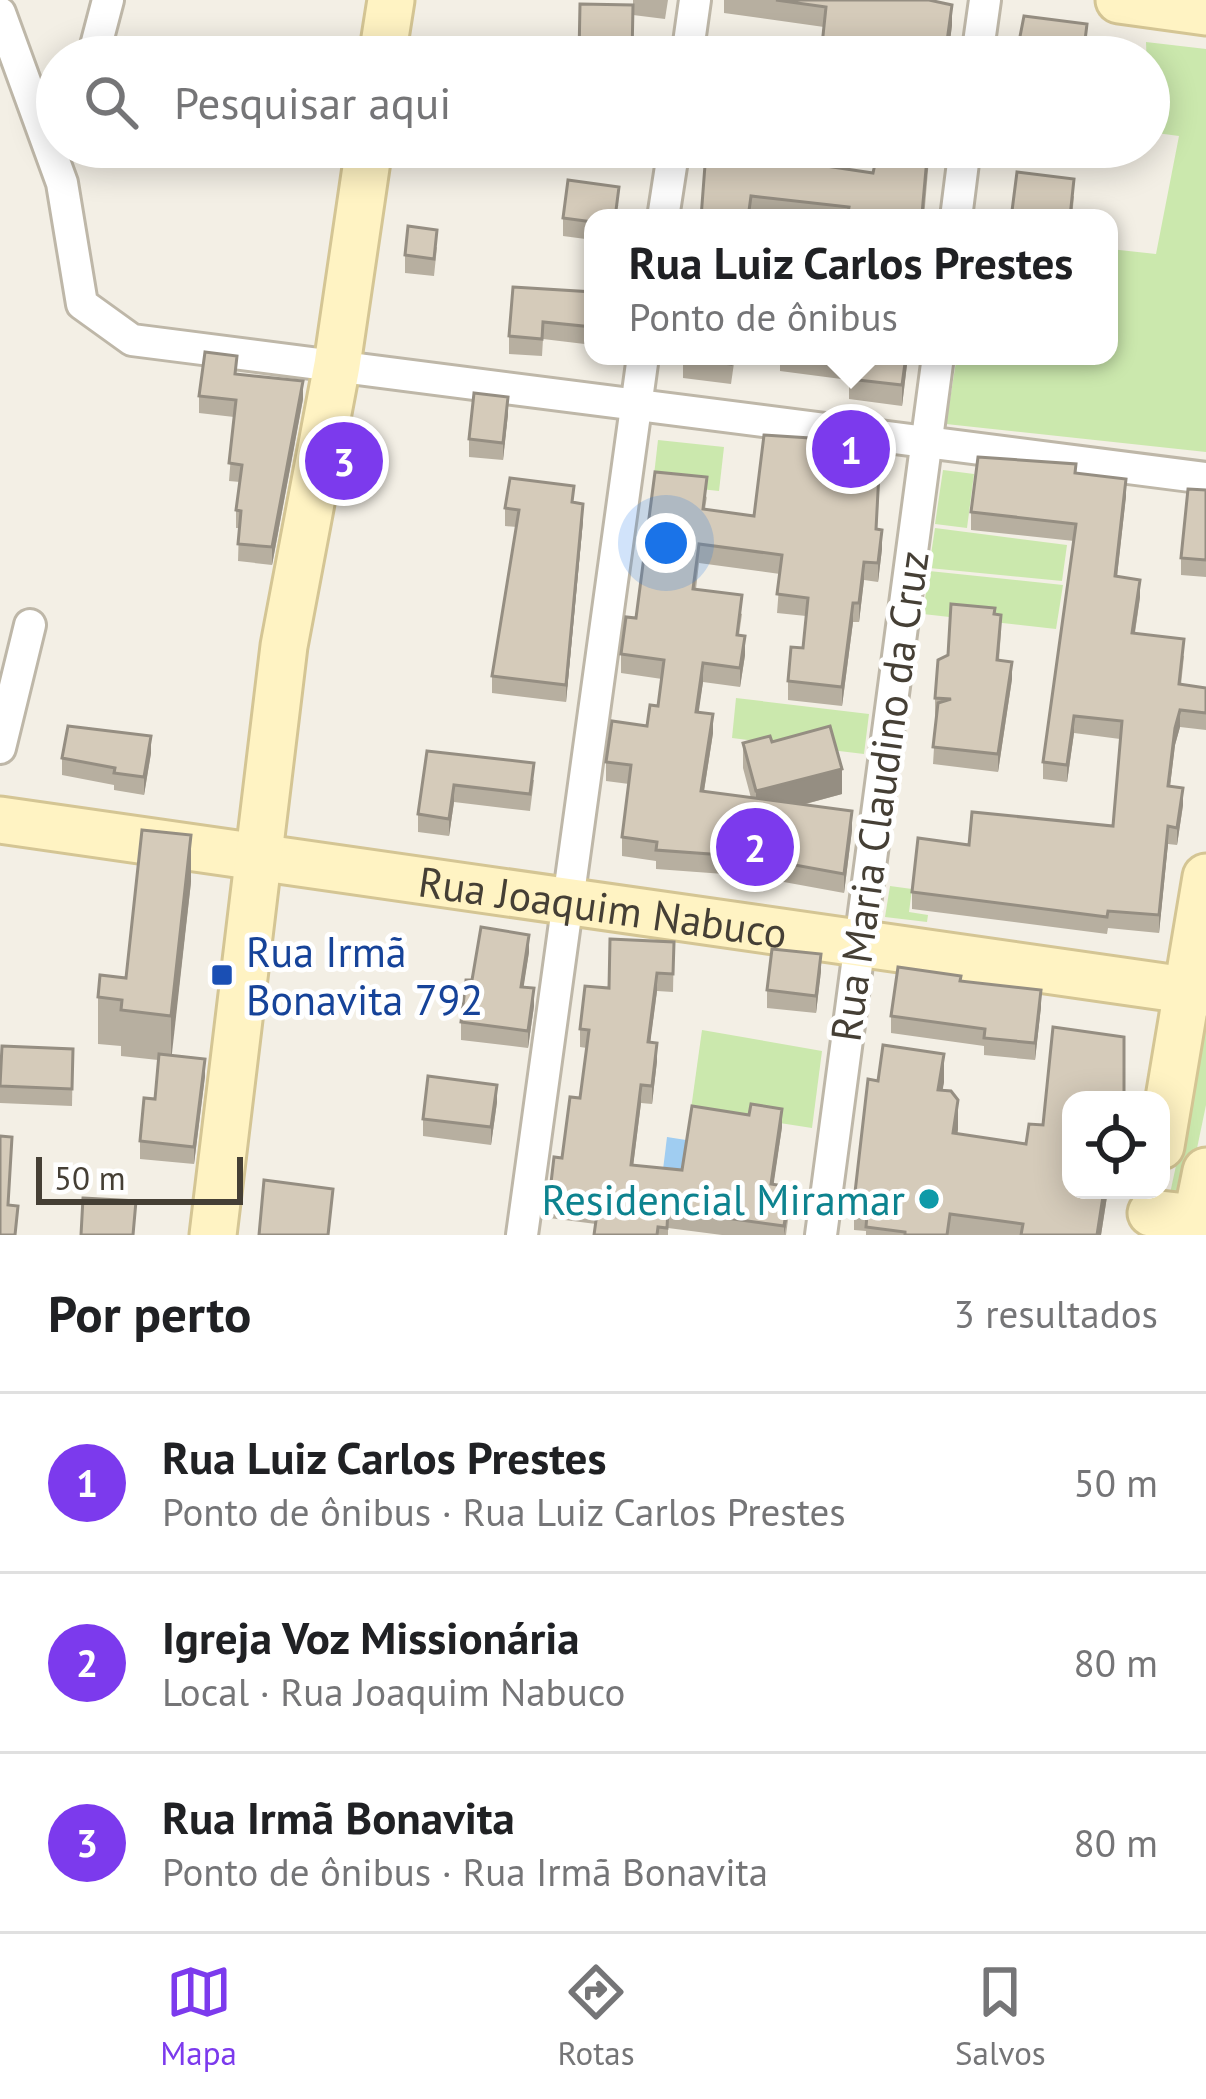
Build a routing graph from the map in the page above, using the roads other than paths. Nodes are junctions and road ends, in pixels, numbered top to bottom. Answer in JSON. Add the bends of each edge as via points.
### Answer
{"nodes":[{"id":1,"x":108,"y":0,"type":"edge"},
{"id":2,"x":391,"y":0,"type":"edge"},
{"id":3,"x":695,"y":0,"type":"edge"},
{"id":4,"x":985,"y":0,"type":"edge"},
{"id":5,"x":1119,"y":0,"type":"edge"},
{"id":6,"x":1206,"y":12,"type":"edge"},
{"id":7,"x":0,"y":13,"type":"edge"},
{"id":8,"x":99,"y":36,"type":"edge"},
{"id":9,"x":385,"y":36,"type":"edge"},
{"id":10,"x":690,"y":36,"type":"edge"},
{"id":11,"x":980,"y":36,"type":"edge"},
{"id":12,"x":36,"y":112,"type":"edge"},
{"id":13,"x":57,"y":168,"type":"edge"},
{"id":14,"x":66,"y":168,"type":"edge"},
{"id":15,"x":366,"y":168,"type":"edge"},
{"id":16,"x":671,"y":168,"type":"edge"},
{"id":17,"x":962,"y":168,"type":"edge"},
{"id":18,"x":62,"y":183,"type":"junction"},
{"id":19,"x":664,"y":209,"type":"edge"},
{"id":20,"x":957,"y":209,"type":"edge"},
{"id":21,"x":337,"y":365,"type":"junction"},
{"id":22,"x":642,"y":365,"type":"edge"},
{"id":23,"x":937,"y":365,"type":"edge"},
{"id":24,"x":636,"y":401,"type":"junction"},
{"id":25,"x":926,"y":440,"type":"junction"},
{"id":26,"x":1206,"y":478,"type":"edge"},
{"id":27,"x":30,"y":625,"type":"dead end"},
{"id":28,"x":0,"y":748,"type":"edge"},
{"id":29,"x":0,"y":820,"type":"edge"},
{"id":30,"x":260,"y":858,"type":"junction"},
{"id":31,"x":1206,"y":877,"type":"edge"},
{"id":32,"x":566,"y":901,"type":"junction"},
{"id":33,"x":860,"y":943,"type":"junction"},
{"id":34,"x":1196,"y":992,"type":"edge"},
{"id":35,"x":1170,"y":1107,"type":"edge"},
{"id":36,"x":1206,"y":1171,"type":"edge"},
{"id":37,"x":1150,"y":1213,"type":"edge"},
{"id":38,"x":1195,"y":1227,"type":"edge"},
{"id":39,"x":214,"y":1235,"type":"edge"},
{"id":40,"x":522,"y":1235,"type":"edge"},
{"id":41,"x":821,"y":1235,"type":"edge"}],
"edges":[{"from":1,"to":8,"type":"street"},
{"from":2,"to":9,"type":"main road"},
{"from":3,"to":10,"type":"street"},
{"from":4,"to":11,"type":"street"},
{"from":5,"to":6,"type":"main road"},
{"from":7,"to":12,"type":"street"},
{"from":13,"to":18,"type":"street"},
{"from":14,"to":18,"type":"street"},
{"from":15,"to":21,"type":"main road"},
{"from":16,"to":19,"type":"street"},
{"from":17,"to":20,"type":"street"},
{"from":18,"to":21,"type":"street","via":[[82,304],[104,325],[132,340]]},
{"from":21,"to":24,"type":"street"},
{"from":21,"to":30,"type":"main road","via":[[284,646]]},
{"from":22,"to":24,"type":"street"},
{"from":23,"to":25,"type":"street","name":"Rua Maria Claudino da Cruz"},
{"from":24,"to":25,"type":"street"},
{"from":24,"to":32,"type":"street"},
{"from":25,"to":26,"type":"street"},
{"from":25,"to":33,"type":"street","name":"Rua Maria Claudino da Cruz"},
{"from":27,"to":28,"type":"street"},
{"from":29,"to":30,"type":"main road","name":"Rua Joaquim Nabuco"},
{"from":30,"to":32,"type":"main road","name":"Rua Joaquim Nabuco"},
{"from":30,"to":39,"type":"main road"},
{"from":31,"to":34,"type":"main road"},
{"from":32,"to":33,"type":"main road","name":"Rua Joaquim Nabuco"},
{"from":32,"to":40,"type":"street"},
{"from":33,"to":34,"type":"main road","name":"Rua Joaquim Nabuco"},
{"from":33,"to":41,"type":"street","name":"Rua Maria Claudino da Cruz"},
{"from":34,"to":35,"type":"main road"},
{"from":36,"to":38,"type":"main road"},
{"from":37,"to":38,"type":"main road"}]}
